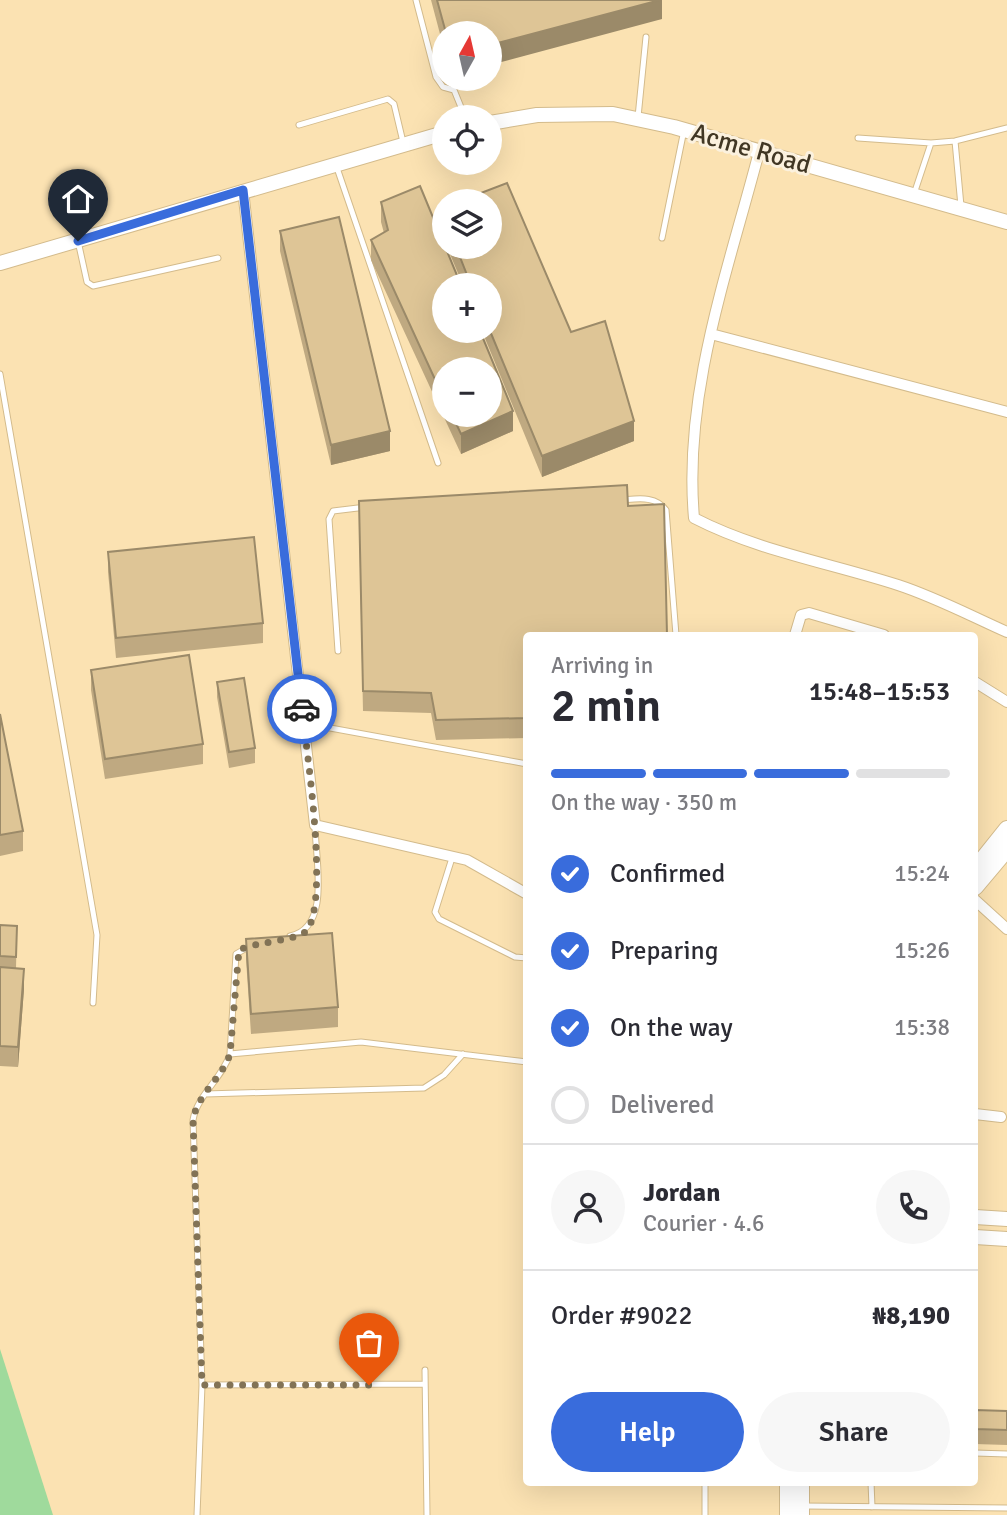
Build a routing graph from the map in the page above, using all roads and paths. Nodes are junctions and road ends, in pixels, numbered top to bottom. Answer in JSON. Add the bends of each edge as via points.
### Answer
{"nodes":[{"id":1,"x":416,"y":0,"type":"edge"},
{"id":2,"x":646,"y":37,"type":"dead end"},
{"id":3,"x":461,"y":105,"type":"edge"},
{"id":4,"x":638,"y":120,"type":"junction"},
{"id":5,"x":502,"y":122,"type":"edge"},
{"id":6,"x":299,"y":125,"type":"dead end"},
{"id":7,"x":1007,"y":128,"type":"edge"},
{"id":8,"x":684,"y":130,"type":"junction"},
{"id":9,"x":432,"y":137,"type":"edge"},
{"id":10,"x":858,"y":138,"type":"dead end"},
{"id":11,"x":955,"y":141,"type":"junction"},
{"id":12,"x":931,"y":143,"type":"junction"},
{"id":13,"x":404,"y":145,"type":"junction"},
{"id":14,"x":759,"y":152,"type":"junction"},
{"id":15,"x":336,"y":165,"type":"junction"},
{"id":16,"x":243,"y":190,"type":"junction"},
{"id":17,"x":914,"y":196,"type":"junction"},
{"id":18,"x":961,"y":209,"type":"junction"},
{"id":19,"x":1007,"y":222,"type":"edge"},
{"id":20,"x":662,"y":238,"type":"dead end"},
{"id":21,"x":78,"y":241,"type":"junction"},
{"id":22,"x":218,"y":258,"type":"dead end"},
{"id":23,"x":0,"y":263,"type":"edge"},
{"id":24,"x":711,"y":334,"type":"junction"},
{"id":25,"x":0,"y":373,"type":"edge"},
{"id":26,"x":1007,"y":412,"type":"edge"},
{"id":27,"x":438,"y":463,"type":"dead end"},
{"id":28,"x":610,"y":500,"type":"edge"},
{"id":29,"x":381,"y":507,"type":"edge"},
{"id":30,"x":676,"y":632,"type":"edge"},
{"id":31,"x":795,"y":632,"type":"edge"},
{"id":32,"x":874,"y":632,"type":"edge"},
{"id":33,"x":1007,"y":632,"type":"edge"},
{"id":34,"x":338,"y":651,"type":"dead end"},
{"id":35,"x":978,"y":684,"type":"edge"},
{"id":36,"x":1007,"y":702,"type":"edge"},
{"id":37,"x":303,"y":723,"type":"junction"},
{"id":38,"x":523,"y":763,"type":"edge"},
{"id":39,"x":314,"y":825,"type":"junction"},
{"id":40,"x":1007,"y":829,"type":"edge"},
{"id":41,"x":1007,"y":849,"type":"edge"},
{"id":42,"x":452,"y":857,"type":"junction"},
{"id":43,"x":978,"y":865,"type":"edge"},
{"id":44,"x":978,"y":883,"type":"edge"},
{"id":45,"x":523,"y":892,"type":"edge"},
{"id":46,"x":978,"y":903,"type":"edge"},
{"id":47,"x":1007,"y":929,"type":"edge"},
{"id":48,"x":280,"y":938,"type":"edge"},
{"id":49,"x":256,"y":944,"type":"edge"},
{"id":50,"x":523,"y":958,"type":"edge"},
{"id":51,"x":93,"y":1003,"type":"dead end"},
{"id":52,"x":230,"y":1054,"type":"junction"},
{"id":53,"x":463,"y":1054,"type":"junction"},
{"id":54,"x":523,"y":1062,"type":"edge"},
{"id":55,"x":205,"y":1094,"type":"junction"},
{"id":56,"x":978,"y":1114,"type":"edge"},
{"id":57,"x":1001,"y":1117,"type":"dead end"},
{"id":58,"x":978,"y":1217,"type":"edge"},
{"id":59,"x":1007,"y":1219,"type":"edge"},
{"id":60,"x":1007,"y":1235,"type":"edge"},
{"id":61,"x":978,"y":1237,"type":"edge"},
{"id":62,"x":425,"y":1370,"type":"dead end"},
{"id":63,"x":425,"y":1384,"type":"junction"},
{"id":64,"x":202,"y":1385,"type":"junction"},
{"id":65,"x":978,"y":1452,"type":"edge"},
{"id":66,"x":1007,"y":1454,"type":"edge"},
{"id":67,"x":705,"y":1486,"type":"edge"},
{"id":68,"x":789,"y":1486,"type":"edge"},
{"id":69,"x":800,"y":1486,"type":"edge"},
{"id":70,"x":871,"y":1486,"type":"edge"},
{"id":71,"x":872,"y":1507,"type":"junction"},
{"id":72,"x":1007,"y":1508,"type":"edge"},
{"id":73,"x":796,"y":1512,"type":"edge"},
{"id":74,"x":197,"y":1515,"type":"edge"},
{"id":75,"x":427,"y":1515,"type":"edge"},
{"id":76,"x":705,"y":1515,"type":"edge"}],
"edges":[{"from":1,"to":3,"type":"lane","via":[[436,77],[443,87],[454,90]]},
{"from":2,"to":4,"type":"lane"},
{"from":4,"to":5,"type":"street","name":"Acme Road","via":[[572,113]]},
{"from":4,"to":8,"type":"street","name":"Acme Road"},
{"from":6,"to":13,"type":"lane","via":[[388,99],[394,104]]},
{"from":7,"to":11,"type":"lane"},
{"from":8,"to":14,"type":"street","name":"Acme Road"},
{"from":8,"to":20,"type":"lane"},
{"from":9,"to":13,"type":"street"},
{"from":10,"to":12,"type":"lane"},
{"from":11,"to":12,"type":"lane"},
{"from":11,"to":18,"type":"lane"},
{"from":12,"to":17,"type":"lane"},
{"from":13,"to":15,"type":"street"},
{"from":14,"to":17,"type":"street","name":"Acme Road"},
{"from":14,"to":24,"type":"street"},
{"from":15,"to":16,"type":"street"},
{"from":15,"to":27,"type":"lane"},
{"from":16,"to":21,"type":"street"},
{"from":16,"to":37,"type":"street"},
{"from":17,"to":18,"type":"street","name":"Acme Road"},
{"from":18,"to":19,"type":"street","name":"Acme Road"},
{"from":21,"to":22,"type":"lane","via":[[87,282],[93,286]]},
{"from":21,"to":23,"type":"street"},
{"from":24,"to":26,"type":"street"},
{"from":24,"to":33,"type":"street","via":[[693,437],[694,518],[773,550],[902,586]]},
{"from":25,"to":51,"type":"lane","via":[[97,934]]},
{"from":28,"to":30,"type":"lane","via":[[650,499],[666,509]]},
{"from":29,"to":34,"type":"lane","via":[[341,508],[329,519]]},
{"from":31,"to":32,"type":"street","via":[[801,615],[808,613]]},
{"from":35,"to":36,"type":"street"},
{"from":37,"to":38,"type":"lane"},
{"from":37,"to":39,"type":"street"},
{"from":39,"to":42,"type":"street"},
{"from":39,"to":48,"type":"lane","via":[[317,904],[312,923],[304,934]]},
{"from":40,"to":43,"type":"main road"},
{"from":41,"to":44,"type":"main road"},
{"from":42,"to":45,"type":"street","via":[[467,860]]},
{"from":42,"to":50,"type":"lane","via":[[436,903],[439,919]]},
{"from":46,"to":47,"type":"street"},
{"from":49,"to":52,"type":"lane","via":[[236,954]]},
{"from":52,"to":53,"type":"lane","via":[[361,1042]]},
{"from":52,"to":55,"type":"lane"},
{"from":53,"to":54,"type":"lane"},
{"from":53,"to":55,"type":"lane","via":[[424,1088]]},
{"from":55,"to":64,"type":"lane","via":[[194,1112],[192,1138]]},
{"from":56,"to":57,"type":"street"},
{"from":58,"to":59,"type":"street"},
{"from":60,"to":61,"type":"street"},
{"from":62,"to":63,"type":"lane"},
{"from":63,"to":64,"type":"lane"},
{"from":63,"to":75,"type":"lane"},
{"from":64,"to":74,"type":"lane"},
{"from":65,"to":66,"type":"lane"},
{"from":67,"to":76,"type":"lane"},
{"from":68,"to":73,"type":"main road"},
{"from":69,"to":73,"type":"main road"},
{"from":70,"to":71,"type":"lane"},
{"from":71,"to":72,"type":"lane"},
{"from":71,"to":73,"type":"lane"}]}
